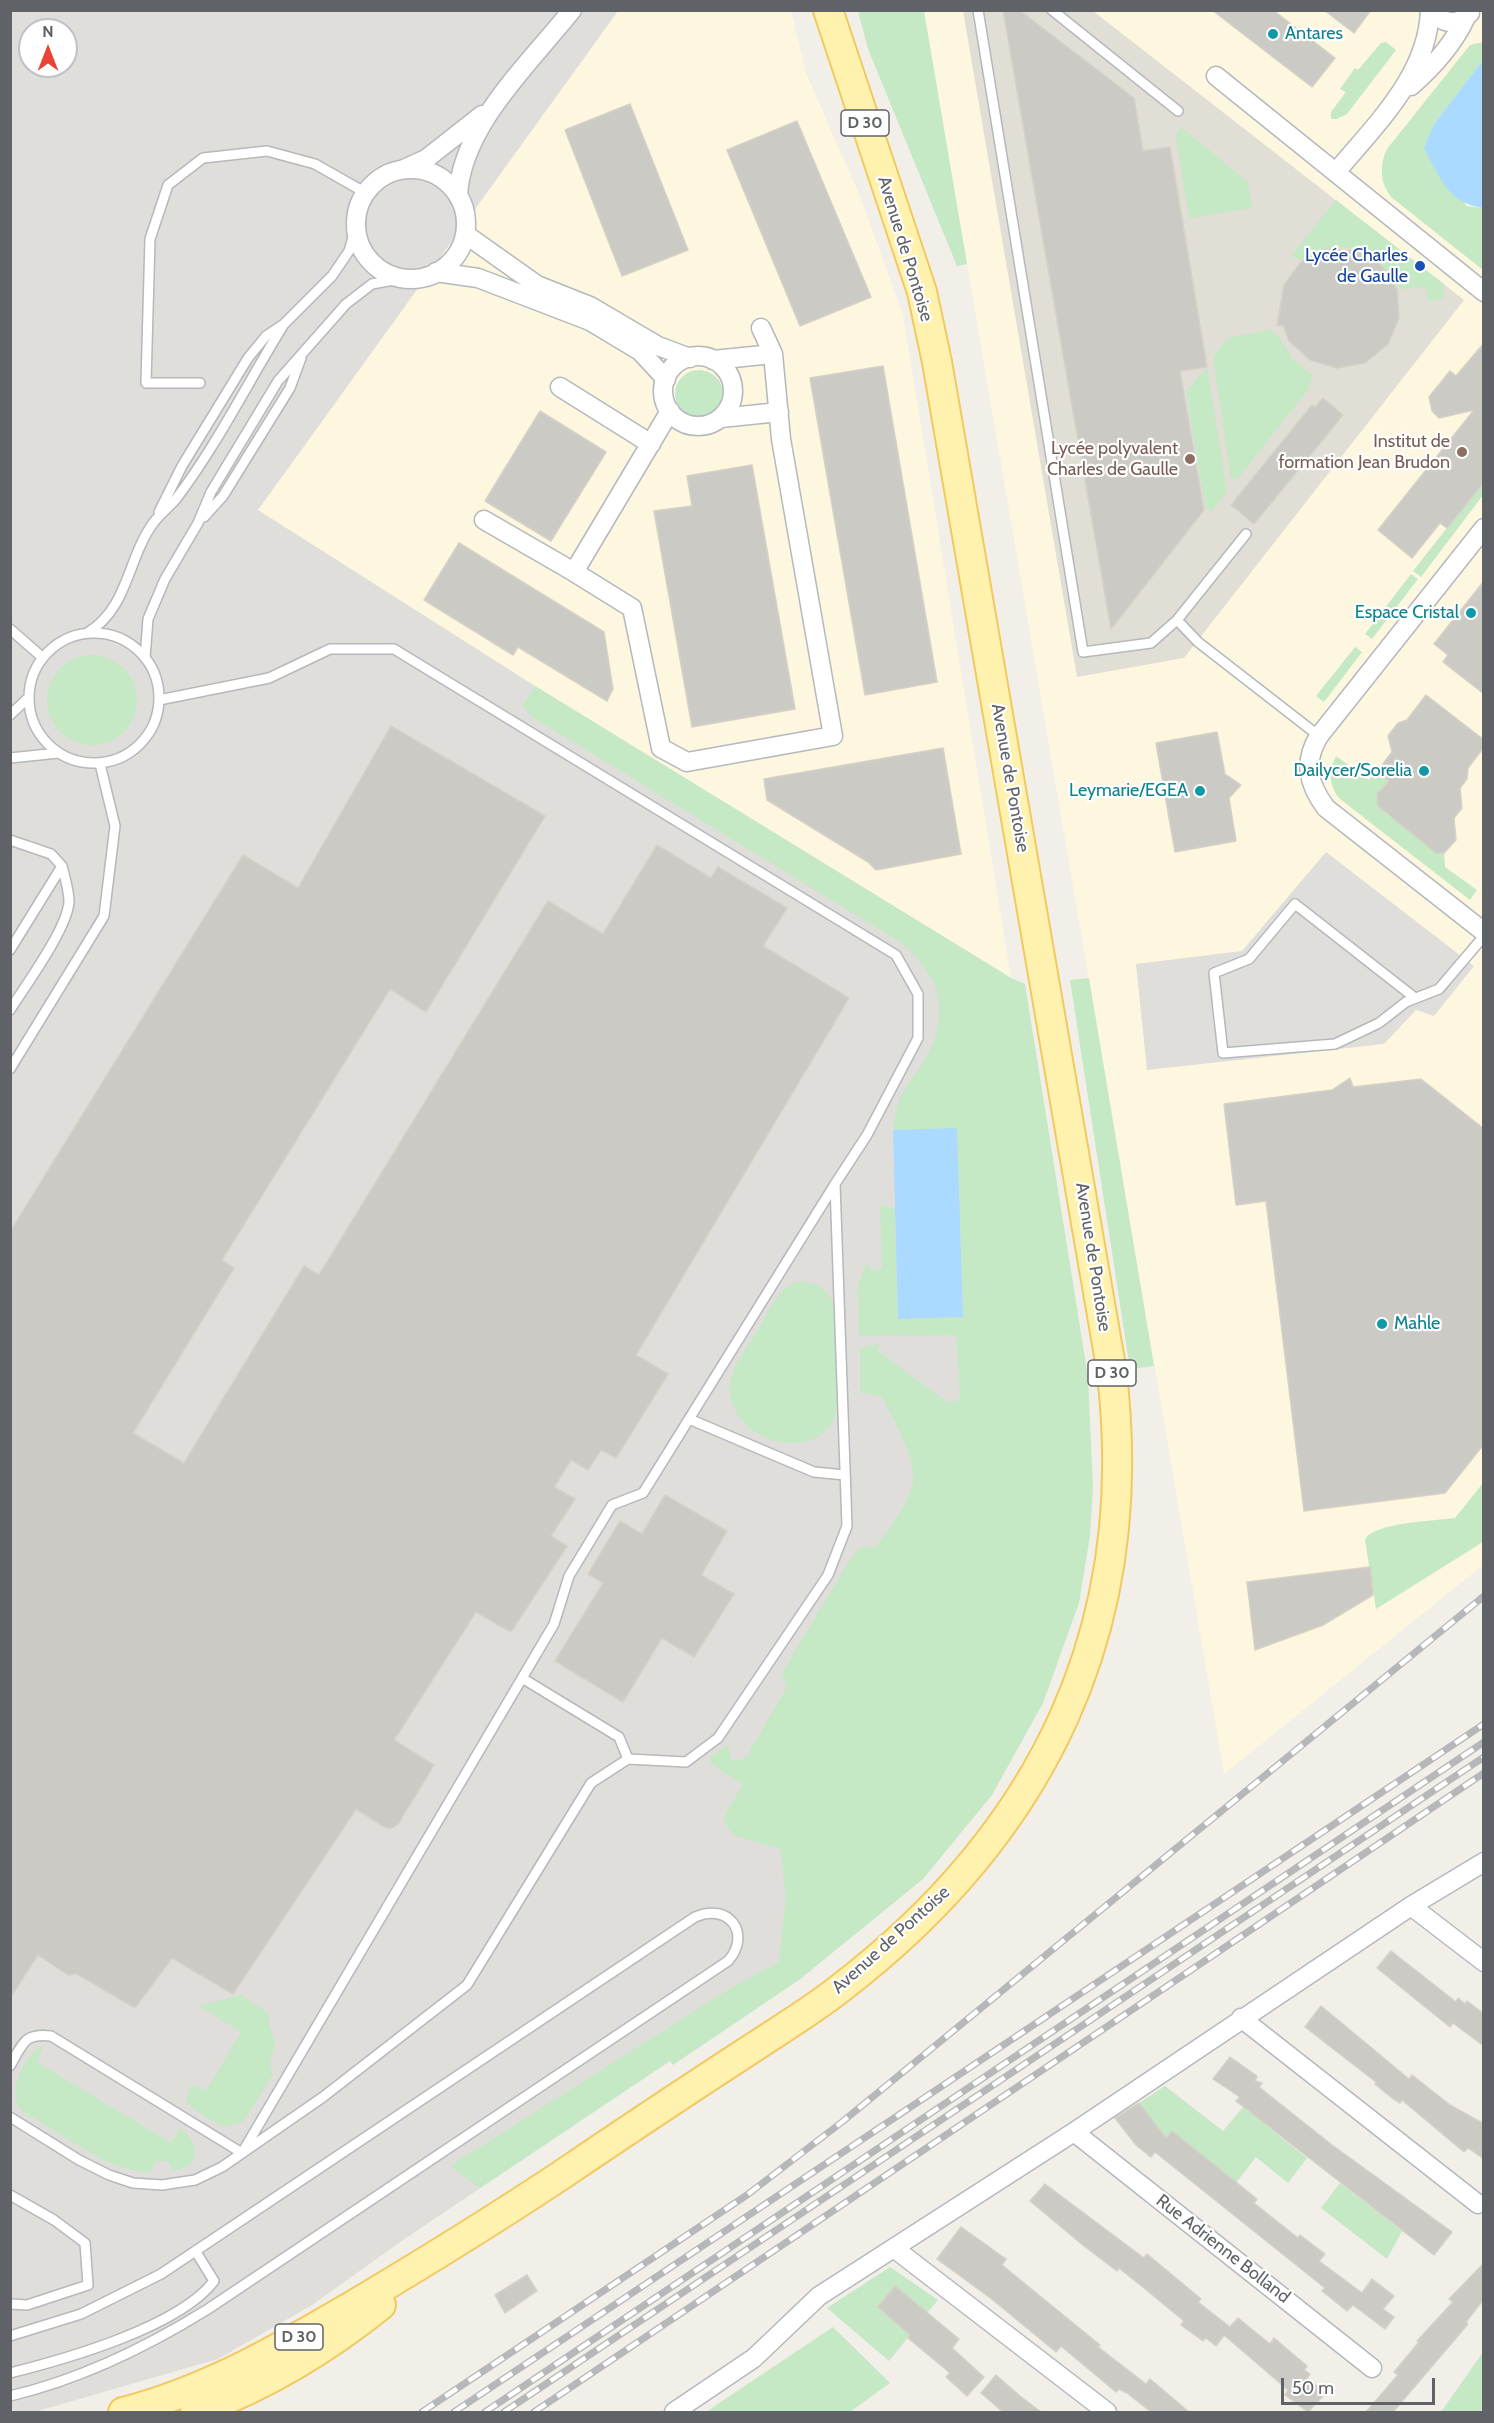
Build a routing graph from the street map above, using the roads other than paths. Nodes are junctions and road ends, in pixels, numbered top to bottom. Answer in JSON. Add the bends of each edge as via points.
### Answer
{"nodes":[{"id":1,"x":572,"y":10,"type":"edge"},
{"id":2,"x":828,"y":10,"type":"edge"},
{"id":3,"x":978,"y":10,"type":"edge"},
{"id":4,"x":1052,"y":10,"type":"edge"},
{"id":5,"x":1431,"y":10,"type":"edge"},
{"id":6,"x":1471,"y":12,"type":"edge"},
{"id":7,"x":1216,"y":76,"type":"dead end"},
{"id":8,"x":1396,"y":99,"type":"junction"},
{"id":9,"x":495,"y":105,"type":"junction"},
{"id":10,"x":1179,"y":111,"type":"dead end"},
{"id":11,"x":403,"y":170,"type":"junction"},
{"id":12,"x":1337,"y":171,"type":"junction"},
{"id":13,"x":366,"y":193,"type":"junction"},
{"id":14,"x":458,"y":196,"type":"junction"},
{"id":15,"x":356,"y":227,"type":"junction"},
{"id":16,"x":465,"y":234,"type":"junction"},
{"id":17,"x":436,"y":273,"type":"junction"},
{"id":18,"x":404,"y":278,"type":"junction"},
{"id":19,"x":1484,"y":292,"type":"edge"},
{"id":20,"x":284,"y":324,"type":"junction"},
{"id":21,"x":761,"y":328,"type":"dead end"},
{"id":22,"x":304,"y":351,"type":"junction"},
{"id":23,"x":774,"y":354,"type":"junction"},
{"id":24,"x":690,"y":358,"type":"junction"},
{"id":25,"x":713,"y":360,"type":"junction"},
{"id":26,"x":666,"y":379,"type":"junction"},
{"id":27,"x":200,"y":383,"type":"dead end"},
{"id":28,"x":560,"y":387,"type":"dead end"},
{"id":29,"x":670,"y":411,"type":"junction"},
{"id":30,"x":779,"y":412,"type":"junction"},
{"id":31,"x":721,"y":418,"type":"junction"},
{"id":32,"x":651,"y":444,"type":"junction"},
{"id":33,"x":484,"y":520,"type":"dead end"},
{"id":34,"x":154,"y":522,"type":"junction"},
{"id":35,"x":198,"y":523,"type":"junction"},
{"id":36,"x":1484,"y":528,"type":"edge"},
{"id":37,"x":1246,"y":534,"type":"dead end"},
{"id":38,"x":574,"y":572,"type":"junction"},
{"id":39,"x":1177,"y":620,"type":"junction"},
{"id":40,"x":10,"y":629,"type":"edge"},
{"id":41,"x":86,"y":634,"type":"junction"},
{"id":42,"x":42,"y":657,"type":"junction"},
{"id":43,"x":146,"y":658,"type":"junction"},
{"id":44,"x":28,"y":698,"type":"junction"},
{"id":45,"x":159,"y":700,"type":"junction"},
{"id":46,"x":10,"y":715,"type":"edge"},
{"id":47,"x":1319,"y":736,"type":"junction"},
{"id":48,"x":58,"y":753,"type":"junction"},
{"id":49,"x":10,"y":758,"type":"edge"},
{"id":50,"x":100,"y":764,"type":"junction"},
{"id":51,"x":10,"y":840,"type":"edge"},
{"id":52,"x":62,"y":866,"type":"junction"},
{"id":53,"x":1484,"y":934,"type":"edge"},
{"id":54,"x":10,"y":950,"type":"edge"},
{"id":55,"x":1415,"y":998,"type":"junction"},
{"id":56,"x":10,"y":1010,"type":"edge"},
{"id":57,"x":10,"y":1069,"type":"edge"},
{"id":58,"x":835,"y":1184,"type":"junction"},
{"id":59,"x":689,"y":1419,"type":"junction"},
{"id":60,"x":845,"y":1475,"type":"junction"},
{"id":61,"x":522,"y":1678,"type":"junction"},
{"id":62,"x":628,"y":1759,"type":"junction"},
{"id":63,"x":1484,"y":1862,"type":"edge"},
{"id":64,"x":1411,"y":1906,"type":"junction"},
{"id":65,"x":1484,"y":1962,"type":"edge"},
{"id":66,"x":1241,"y":2018,"type":"junction"},
{"id":67,"x":10,"y":2066,"type":"edge"},
{"id":68,"x":10,"y":2117,"type":"edge"},
{"id":69,"x":1074,"y":2132,"type":"junction"},
{"id":70,"x":242,"y":2153,"type":"junction"},
{"id":71,"x":10,"y":2195,"type":"edge"},
{"id":72,"x":1478,"y":2204,"type":"dead end"},
{"id":73,"x":465,"y":2239,"type":"junction"},
{"id":74,"x":895,"y":2249,"type":"junction"},
{"id":75,"x":196,"y":2252,"type":"junction"},
{"id":76,"x":10,"y":2304,"type":"edge"},
{"id":77,"x":10,"y":2336,"type":"edge"},
{"id":78,"x":1372,"y":2368,"type":"dead end"},
{"id":79,"x":10,"y":2373,"type":"edge"},
{"id":80,"x":10,"y":2397,"type":"edge"},
{"id":81,"x":123,"y":2412,"type":"edge"},
{"id":82,"x":195,"y":2412,"type":"edge"},
{"id":83,"x":674,"y":2412,"type":"edge"},
{"id":84,"x":1107,"y":2412,"type":"edge"}],
"edges":[{"from":1,"to":9,"type":"street"},
{"from":2,"to":73,"type":"main road","name":"Avenue de Pontoise","number":"D 30","via":[[922,292],[938,363],[1112,1367],[1118,1438],[1111,1562],[1089,1657],[1070,1709],[1011,1815],[938,1902],[838,1990]]},
{"from":3,"to":39,"type":"lane","via":[[1083,652],[1151,643]]},
{"from":4,"to":10,"type":"lane"},
{"from":5,"to":6,"type":"street","via":[[1447,22],[1455,22]]},
{"from":5,"to":8,"type":"street","via":[[1425,45]]},
{"from":6,"to":8,"type":"street","via":[[1436,63]]},
{"from":7,"to":12,"type":"street"},
{"from":8,"to":12,"type":"street"},
{"from":9,"to":11,"type":"street","via":[[426,159]]},
{"from":9,"to":14,"type":"street","via":[[467,152]]},
{"from":11,"to":13,"type":"street","via":[[382,178]]},
{"from":11,"to":14,"type":"street","via":[[421,170],[438,177]]},
{"from":12,"to":19,"type":"street"},
{"from":13,"to":15,"type":"street"},
{"from":13,"to":27,"type":"lane","via":[[315,164],[267,151],[203,158],[168,185],[150,239],[146,383]]},
{"from":14,"to":16,"type":"street","via":[[465,217]]},
{"from":15,"to":18,"type":"street","via":[[361,246],[374,265]]},
{"from":15,"to":20,"type":"lane","via":[[342,262],[320,290]]},
{"from":16,"to":17,"type":"street","via":[[454,258]]},
{"from":16,"to":24,"type":"street","via":[[537,285],[590,306],[658,346]]},
{"from":17,"to":18,"type":"street"},
{"from":17,"to":26,"type":"street","via":[[478,278],[590,321],[640,351]]},
{"from":18,"to":22,"type":"lane","via":[[372,284],[330,319]]},
{"from":20,"to":34,"type":"lane","via":[[207,452],[176,499]]},
{"from":20,"to":34,"type":"lane","via":[[266,336],[248,358],[182,466]]},
{"from":21,"to":23,"type":"street"},
{"from":22,"to":35,"type":"lane","via":[[278,381],[239,442]]},
{"from":22,"to":35,"type":"lane","via":[[290,388],[223,496]]},
{"from":23,"to":25,"type":"street"},
{"from":23,"to":30,"type":"street"},
{"from":24,"to":25,"type":"street"},
{"from":24,"to":26,"type":"street","via":[[680,362]]},
{"from":25,"to":31,"type":"street","via":[[723,366],[733,387],[733,398]]},
{"from":26,"to":29,"type":"street","via":[[665,401]]},
{"from":28,"to":32,"type":"street"},
{"from":29,"to":31,"type":"street","via":[[678,420],[699,426]]},
{"from":29,"to":32,"type":"street"},
{"from":30,"to":31,"type":"street"},
{"from":30,"to":38,"type":"street","via":[[833,736],[687,762],[661,748],[632,608]]},
{"from":32,"to":38,"type":"street"},
{"from":33,"to":38,"type":"street"},
{"from":34,"to":41,"type":"lane","via":[[113,611]]},
{"from":35,"to":43,"type":"lane","via":[[154,603],[146,632]]},
{"from":36,"to":47,"type":"street"},
{"from":37,"to":39,"type":"lane"},
{"from":39,"to":47,"type":"lane","via":[[1198,642]]},
{"from":40,"to":42,"type":"lane"},
{"from":41,"to":42,"type":"lane","via":[[56,644]]},
{"from":41,"to":43,"type":"lane","via":[[111,635],[129,643]]},
{"from":42,"to":44,"type":"lane","via":[[32,676]]},
{"from":43,"to":45,"type":"lane","via":[[156,678]]},
{"from":44,"to":46,"type":"lane"},
{"from":44,"to":48,"type":"lane","via":[[31,719],[42,739]]},
{"from":45,"to":50,"type":"lane","via":[[156,719],[147,736],[135,749]]},
{"from":45,"to":58,"type":"lane","via":[[270,678],[330,649],[394,649],[896,955],[918,994],[918,1038],[867,1135]]},
{"from":47,"to":53,"type":"street","via":[[1309,758],[1309,770],[1316,795],[1326,808]]},
{"from":48,"to":49,"type":"lane"},
{"from":48,"to":50,"type":"lane","via":[[78,762]]},
{"from":50,"to":57,"type":"lane","via":[[116,826],[104,916]]},
{"from":51,"to":52,"type":"lane","via":[[51,854]]},
{"from":52,"to":54,"type":"lane"},
{"from":52,"to":56,"type":"lane","via":[[69,905],[60,929]]},
{"from":53,"to":55,"type":"lane","via":[[1439,989]]},
{"from":55,"to":55,"type":"lane","via":[[1379,1023],[1335,1044],[1222,1053],[1214,973],[1249,959],[1295,904]]},
{"from":58,"to":59,"type":"lane"},
{"from":58,"to":60,"type":"lane"},
{"from":59,"to":60,"type":"lane","via":[[814,1472]]},
{"from":59,"to":61,"type":"lane","via":[[643,1492],[612,1505],[569,1576],[554,1624]]},
{"from":60,"to":62,"type":"lane","via":[[847,1526],[828,1575],[718,1738],[686,1762]]},
{"from":61,"to":62,"type":"lane","via":[[619,1737]]},
{"from":61,"to":70,"type":"lane"},
{"from":62,"to":70,"type":"lane","via":[[591,1782],[467,1985],[323,2097]]},
{"from":63,"to":64,"type":"street"},
{"from":64,"to":65,"type":"street"},
{"from":64,"to":66,"type":"street"},
{"from":66,"to":69,"type":"street"},
{"from":66,"to":72,"type":"street"},
{"from":67,"to":70,"type":"lane","via":[[27,2038],[35,2034],[51,2036]]},
{"from":68,"to":70,"type":"lane","via":[[79,2160],[133,2183],[162,2185],[195,2180]]},
{"from":69,"to":74,"type":"street"},
{"from":69,"to":78,"type":"street","name":"Rue Adrienne Bolland"},
{"from":71,"to":76,"type":"lane","via":[[86,2242],[88,2285],[27,2305]]},
{"from":73,"to":81,"type":"main road","name":"Avenue de Pontoise","number":"D 30","via":[[246,2367],[188,2392]]},
{"from":73,"to":82,"type":"main road","name":"Avenue de Pontoise","number":"D 30","via":[[319,2352],[259,2386]]},
{"from":74,"to":83,"type":"street","via":[[819,2296],[754,2358]]},
{"from":74,"to":84,"type":"street"},
{"from":75,"to":77,"type":"lane","via":[[81,2314]]},
{"from":75,"to":79,"type":"lane","via":[[214,2281],[204,2294],[162,2319],[91,2349]]},
{"from":75,"to":80,"type":"lane","via":[[695,1917],[716,1912],[734,1923],[738,1944],[728,1961],[208,2309],[100,2367]]}]}
